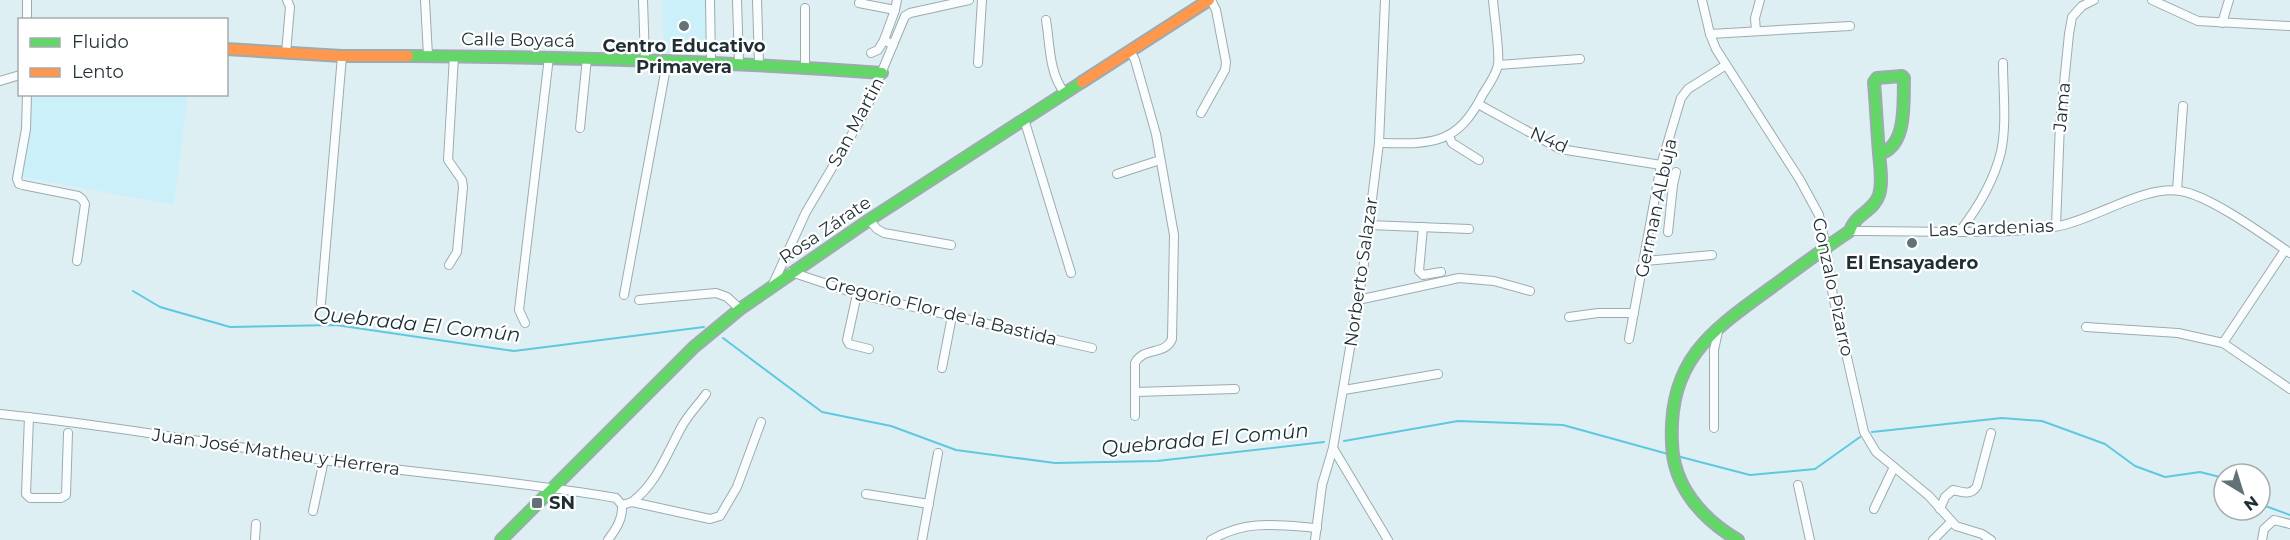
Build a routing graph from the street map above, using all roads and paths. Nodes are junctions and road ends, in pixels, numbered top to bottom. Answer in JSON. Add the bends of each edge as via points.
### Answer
{"nodes":[{"id":1,"x":27,"y":0,"type":"edge"},
{"id":2,"x":287,"y":0,"type":"edge"},
{"id":3,"x":425,"y":0,"type":"edge"},
{"id":4,"x":643,"y":0,"type":"edge"},
{"id":5,"x":711,"y":0,"type":"edge"},
{"id":6,"x":737,"y":0,"type":"edge"},
{"id":7,"x":757,"y":0,"type":"edge"},
{"id":8,"x":897,"y":0,"type":"edge"},
{"id":9,"x":969,"y":0,"type":"edge"},
{"id":10,"x":982,"y":0,"type":"edge"},
{"id":11,"x":1210,"y":0,"type":"edge"},
{"id":12,"x":1385,"y":0,"type":"edge"},
{"id":13,"x":1493,"y":0,"type":"edge"},
{"id":14,"x":1702,"y":0,"type":"edge"},
{"id":15,"x":1760,"y":0,"type":"edge"},
{"id":16,"x":2094,"y":0,"type":"edge"},
{"id":17,"x":2152,"y":0,"type":"edge"},
{"id":18,"x":2229,"y":0,"type":"edge"},
{"id":19,"x":859,"y":3,"type":"dead end"},
{"id":20,"x":805,"y":8,"type":"dead end"},
{"id":21,"x":895,"y":10,"type":"junction"},
{"id":22,"x":27,"y":18,"type":"edge"},
{"id":23,"x":1046,"y":20,"type":"dead end"},
{"id":24,"x":2222,"y":22,"type":"junction"},
{"id":25,"x":1850,"y":26,"type":"dead end"},
{"id":26,"x":2290,"y":26,"type":"edge"},
{"id":27,"x":1756,"y":31,"type":"junction"},
{"id":28,"x":1710,"y":33,"type":"junction"},
{"id":29,"x":884,"y":40,"type":"junction"},
{"id":30,"x":893,"y":45,"type":"junction"},
{"id":31,"x":228,"y":49,"type":"edge"},
{"id":32,"x":1130,"y":50,"type":"junction"},
{"id":33,"x":286,"y":53,"type":"junction"},
{"id":34,"x":871,"y":53,"type":"dead end"},
{"id":35,"x":342,"y":56,"type":"junction"},
{"id":36,"x":428,"y":56,"type":"junction"},
{"id":37,"x":454,"y":56,"type":"junction"},
{"id":38,"x":549,"y":57,"type":"junction"},
{"id":39,"x":587,"y":58,"type":"junction"},
{"id":40,"x":1580,"y":59,"type":"dead end"},
{"id":41,"x":645,"y":60,"type":"junction"},
{"id":42,"x":666,"y":62,"type":"junction"},
{"id":43,"x":711,"y":62,"type":"junction"},
{"id":44,"x":739,"y":63,"type":"junction"},
{"id":45,"x":978,"y":63,"type":"dead end"},
{"id":46,"x":2003,"y":63,"type":"dead end"},
{"id":47,"x":759,"y":64,"type":"junction"},
{"id":48,"x":1498,"y":65,"type":"junction"},
{"id":49,"x":1726,"y":65,"type":"junction"},
{"id":50,"x":805,"y":68,"type":"junction"},
{"id":51,"x":882,"y":73,"type":"junction"},
{"id":52,"x":18,"y":76,"type":"edge"},
{"id":53,"x":0,"y":81,"type":"edge"},
{"id":54,"x":1064,"y":92,"type":"junction"},
{"id":55,"x":27,"y":96,"type":"edge"},
{"id":56,"x":1479,"y":104,"type":"junction"},
{"id":57,"x":2183,"y":106,"type":"dead end"},
{"id":58,"x":1201,"y":113,"type":"dead end"},
{"id":59,"x":1024,"y":119,"type":"junction"},
{"id":60,"x":580,"y":128,"type":"dead end"},
{"id":61,"x":1449,"y":136,"type":"junction"},
{"id":62,"x":1379,"y":143,"type":"junction"},
{"id":63,"x":1879,"y":154,"type":"junction"},
{"id":64,"x":1160,"y":160,"type":"junction"},
{"id":65,"x":1479,"y":160,"type":"dead end"},
{"id":66,"x":1661,"y":165,"type":"junction"},
{"id":67,"x":1676,"y":172,"type":"dead end"},
{"id":68,"x":1117,"y":174,"type":"dead end"},
{"id":69,"x":1659,"y":175,"type":"junction"},
{"id":70,"x":1673,"y":185,"type":"junction"},
{"id":71,"x":2177,"y":190,"type":"junction"},
{"id":72,"x":869,"y":220,"type":"junction"},
{"id":73,"x":1369,"y":225,"type":"junction"},
{"id":74,"x":2056,"y":226,"type":"junction"},
{"id":75,"x":1423,"y":227,"type":"junction"},
{"id":76,"x":1469,"y":229,"type":"dead end"},
{"id":77,"x":1850,"y":231,"type":"junction"},
{"id":78,"x":1960,"y":231,"type":"junction"},
{"id":79,"x":1668,"y":232,"type":"dead end"},
{"id":80,"x":951,"y":245,"type":"dead end"},
{"id":81,"x":1826,"y":247,"type":"junction"},
{"id":82,"x":2288,"y":251,"type":"edge"},
{"id":83,"x":1712,"y":255,"type":"dead end"},
{"id":84,"x":77,"y":261,"type":"dead end"},
{"id":85,"x":1645,"y":261,"type":"junction"},
{"id":86,"x":448,"y":265,"type":"dead end"},
{"id":87,"x":791,"y":272,"type":"junction"},
{"id":88,"x":1441,"y":272,"type":"dead end"},
{"id":89,"x":1071,"y":273,"type":"dead end"},
{"id":90,"x":772,"y":286,"type":"junction"},
{"id":91,"x":1530,"y":291,"type":"dead end"},
{"id":92,"x":857,"y":294,"type":"junction"},
{"id":93,"x":624,"y":295,"type":"dead end"},
{"id":94,"x":639,"y":300,"type":"dead end"},
{"id":95,"x":1358,"y":300,"type":"junction"},
{"id":96,"x":321,"y":303,"type":"dead end"},
{"id":97,"x":740,"y":309,"type":"junction"},
{"id":98,"x":1634,"y":313,"type":"junction"},
{"id":99,"x":952,"y":316,"type":"junction"},
{"id":100,"x":1569,"y":317,"type":"dead end"},
{"id":101,"x":525,"y":323,"type":"dead end"},
{"id":102,"x":1719,"y":325,"type":"junction"},
{"id":103,"x":2086,"y":327,"type":"dead end"},
{"id":104,"x":1629,"y":339,"type":"dead end"},
{"id":105,"x":2223,"y":344,"type":"junction"},
{"id":106,"x":1092,"y":348,"type":"dead end"},
{"id":107,"x":869,"y":349,"type":"dead end"},
{"id":108,"x":942,"y":368,"type":"dead end"},
{"id":109,"x":1438,"y":374,"type":"dead end"},
{"id":110,"x":1235,"y":388,"type":"dead end"},
{"id":111,"x":2290,"y":389,"type":"edge"},
{"id":112,"x":1344,"y":390,"type":"junction"},
{"id":113,"x":1135,"y":393,"type":"junction"},
{"id":114,"x":706,"y":394,"type":"dead end"},
{"id":115,"x":0,"y":414,"type":"edge"},
{"id":116,"x":1135,"y":416,"type":"dead end"},
{"id":117,"x":30,"y":417,"type":"junction"},
{"id":118,"x":761,"y":422,"type":"dead end"},
{"id":119,"x":1714,"y":428,"type":"dead end"},
{"id":120,"x":68,"y":433,"type":"dead end"},
{"id":121,"x":1991,"y":433,"type":"dead end"},
{"id":122,"x":1333,"y":448,"type":"junction"},
{"id":123,"x":938,"y":453,"type":"dead end"},
{"id":124,"x":324,"y":460,"type":"junction"},
{"id":125,"x":1894,"y":467,"type":"junction"},
{"id":126,"x":1798,"y":485,"type":"dead end"},
{"id":127,"x":552,"y":487,"type":"junction"},
{"id":128,"x":866,"y":494,"type":"dead end"},
{"id":129,"x":619,"y":502,"type":"junction"},
{"id":130,"x":632,"y":502,"type":"junction"},
{"id":131,"x":929,"y":504,"type":"junction"},
{"id":132,"x":1940,"y":508,"type":"junction"},
{"id":133,"x":1874,"y":509,"type":"dead end"},
{"id":134,"x":313,"y":511,"type":"dead end"},
{"id":135,"x":1951,"y":522,"type":"junction"},
{"id":136,"x":256,"y":524,"type":"dead end"},
{"id":137,"x":2290,"y":524,"type":"edge"},
{"id":138,"x":1317,"y":528,"type":"junction"},
{"id":139,"x":255,"y":540,"type":"edge"},
{"id":140,"x":501,"y":540,"type":"edge"},
{"id":141,"x":608,"y":540,"type":"edge"},
{"id":142,"x":922,"y":540,"type":"edge"},
{"id":143,"x":1211,"y":540,"type":"edge"},
{"id":144,"x":1315,"y":540,"type":"edge"},
{"id":145,"x":1388,"y":540,"type":"edge"},
{"id":146,"x":1738,"y":540,"type":"edge"},
{"id":147,"x":1810,"y":540,"type":"edge"},
{"id":148,"x":1933,"y":540,"type":"edge"},
{"id":149,"x":1991,"y":540,"type":"edge"},
{"id":150,"x":2262,"y":540,"type":"edge"}],
"edges":[{"from":1,"to":22,"type":"street"},
{"from":2,"to":33,"type":"street","via":[[290,7]]},
{"from":3,"to":36,"type":"street"},
{"from":4,"to":41,"type":"street"},
{"from":5,"to":43,"type":"street"},
{"from":6,"to":44,"type":"street"},
{"from":7,"to":47,"type":"street"},
{"from":8,"to":21,"type":"street"},
{"from":9,"to":30,"type":"street","name":"San Martin","via":[[910,13],[902,20]]},
{"from":10,"to":45,"type":"street"},
{"from":11,"to":32,"type":"street","name":"Rosa Zárate"},
{"from":11,"to":58,"type":"street","via":[[1216,10],[1226,62]]},
{"from":12,"to":62,"type":"street","name":"Norberto Salazar"},
{"from":13,"to":48,"type":"street"},
{"from":14,"to":28,"type":"street","name":"Gonzalo Pizarro"},
{"from":15,"to":27,"type":"street"},
{"from":16,"to":74,"type":"street","name":"Jama","via":[[2072,17],[2069,34]]},
{"from":17,"to":24,"type":"street","via":[[2198,21]]},
{"from":18,"to":24,"type":"street"},
{"from":19,"to":21,"type":"street"},
{"from":20,"to":50,"type":"street"},
{"from":21,"to":29,"type":"street"},
{"from":23,"to":54,"type":"street","via":[[1054,72]]},
{"from":24,"to":26,"type":"street"},
{"from":25,"to":27,"type":"street"},
{"from":27,"to":28,"type":"street"},
{"from":28,"to":49,"type":"street","name":"Gonzalo Pizarro"},
{"from":29,"to":30,"type":"street"},
{"from":29,"to":34,"type":"street"},
{"from":30,"to":51,"type":"street","name":"San Martin"},
{"from":31,"to":33,"type":"street","name":"Calle Boyacá"},
{"from":32,"to":54,"type":"street","name":"Rosa Zárate"},
{"from":32,"to":64,"type":"street"},
{"from":33,"to":35,"type":"street","name":"Calle Boyacá"},
{"from":35,"to":36,"type":"street","name":"Calle Boyacá"},
{"from":35,"to":96,"type":"street"},
{"from":36,"to":37,"type":"street","name":"Calle Boyacá"},
{"from":37,"to":38,"type":"street","name":"Calle Boyacá"},
{"from":37,"to":86,"type":"street","via":[[448,160],[463,187],[458,248]]},
{"from":38,"to":39,"type":"street","name":"Calle Boyacá"},
{"from":38,"to":101,"type":"street","via":[[519,310]]},
{"from":39,"to":41,"type":"street","name":"Calle Boyacá"},
{"from":39,"to":60,"type":"street"},
{"from":40,"to":48,"type":"street"},
{"from":41,"to":42,"type":"street","name":"Calle Boyacá"},
{"from":42,"to":43,"type":"street","name":"Calle Boyacá"},
{"from":42,"to":93,"type":"street"},
{"from":43,"to":44,"type":"street","name":"Calle Boyacá"},
{"from":44,"to":47,"type":"street","name":"Calle Boyacá"},
{"from":46,"to":78,"type":"street","via":[[2001,150],[1976,208]]},
{"from":47,"to":50,"type":"street","name":"Calle Boyacá"},
{"from":48,"to":56,"type":"street"},
{"from":49,"to":66,"type":"street","name":"German ALbuja","via":[[1688,88],[1681,98]]},
{"from":49,"to":81,"type":"street","name":"Gonzalo Pizarro","via":[[1811,198]]},
{"from":50,"to":51,"type":"street","name":"Calle Boyacá"},
{"from":51,"to":90,"type":"street","name":"San Martin","via":[[865,112],[806,212]]},
{"from":52,"to":53,"type":"street"},
{"from":54,"to":59,"type":"street","name":"Rosa Zárate"},
{"from":55,"to":84,"type":"street","via":[[17,179],[19,184],[82,199],[85,204]]},
{"from":56,"to":61,"type":"street"},
{"from":56,"to":66,"type":"street","name":"N4d","via":[[1560,149]]},
{"from":57,"to":71,"type":"street"},
{"from":59,"to":72,"type":"street","name":"Rosa Zárate"},
{"from":59,"to":89,"type":"street"},
{"from":61,"to":62,"type":"street","via":[[1416,144]]},
{"from":61,"to":65,"type":"street","via":[[1452,143]]},
{"from":62,"to":73,"type":"street","name":"Norberto Salazar"},
{"from":63,"to":63,"type":"street","via":[[1890,150],[1898,138],[1902,76],[1877,78],[1874,82]]},
{"from":63,"to":77,"type":"street","via":[[1877,200],[1854,220]]},
{"from":64,"to":68,"type":"street"},
{"from":64,"to":113,"type":"street","via":[[1174,235],[1172,339],[1164,349],[1138,357]]},
{"from":66,"to":69,"type":"street","name":"German ALbuja"},
{"from":67,"to":70,"type":"street"},
{"from":69,"to":70,"type":"street"},
{"from":69,"to":85,"type":"street","name":"German ALbuja"},
{"from":70,"to":79,"type":"street"},
{"from":71,"to":74,"type":"street","name":"Las Gardenias","via":[[2145,195]]},
{"from":71,"to":82,"type":"street","name":"Las Gardenias","via":[[2202,197]]},
{"from":72,"to":80,"type":"street","via":[[884,233]]},
{"from":72,"to":87,"type":"street","name":"Rosa Zárate"},
{"from":73,"to":75,"type":"street"},
{"from":73,"to":95,"type":"street","name":"Norberto Salazar"},
{"from":74,"to":78,"type":"street","name":"Las Gardenias"},
{"from":75,"to":76,"type":"street"},
{"from":75,"to":88,"type":"street","via":[[1419,271],[1423,275]]},
{"from":77,"to":78,"type":"street","name":"Las Gardenias"},
{"from":77,"to":81,"type":"street"},
{"from":81,"to":102,"type":"street"},
{"from":81,"to":125,"type":"street","name":"Gonzalo Pizarro","via":[[1833,296],[1864,432],[1876,452]]},
{"from":82,"to":105,"type":"street"},
{"from":83,"to":85,"type":"street"},
{"from":85,"to":98,"type":"street","name":"German ALbuja"},
{"from":87,"to":90,"type":"street","name":"Rosa Zárate"},
{"from":87,"to":92,"type":"street","name":"Gregorio Flor de la Bastida"},
{"from":90,"to":97,"type":"street","name":"Rosa Zárate"},
{"from":91,"to":95,"type":"street","via":[[1494,281],[1460,278]]},
{"from":92,"to":99,"type":"street","name":"Gregorio Flor de la Bastida"},
{"from":92,"to":107,"type":"street","via":[[847,340]]},
{"from":94,"to":97,"type":"street","via":[[716,293]]},
{"from":95,"to":112,"type":"street","name":"Norberto Salazar"},
{"from":97,"to":127,"type":"street","name":"Rosa Zárate","via":[[694,347]]},
{"from":98,"to":100,"type":"street"},
{"from":98,"to":104,"type":"street","name":"German ALbuja"},
{"from":99,"to":106,"type":"street","name":"Gregorio Flor de la Bastida"},
{"from":99,"to":108,"type":"street"},
{"from":102,"to":119,"type":"street","via":[[1714,350]]},
{"from":102,"to":146,"type":"street","via":[[1695,351],[1680,381],[1672,447],[1680,478],[1698,508]]},
{"from":103,"to":105,"type":"street","via":[[2178,333]]},
{"from":105,"to":111,"type":"street"},
{"from":109,"to":112,"type":"street"},
{"from":110,"to":113,"type":"street"},
{"from":112,"to":122,"type":"street","name":"Norberto Salazar"},
{"from":113,"to":116,"type":"street"},
{"from":114,"to":130,"type":"street","via":[[681,428],[650,485]]},
{"from":115,"to":117,"type":"street","name":"Juan José Matheu y Herrera"},
{"from":117,"to":120,"type":"street","via":[[26,494],[30,498],[66,495]]},
{"from":117,"to":124,"type":"street","name":"Juan José Matheu y Herrera"},
{"from":118,"to":130,"type":"street","via":[[736,487],[720,516],[710,519]]},
{"from":121,"to":132,"type":"street","via":[[1974,492],[1953,490]]},
{"from":122,"to":138,"type":"street","name":"Norberto Salazar","via":[[1322,485]]},
{"from":122,"to":145,"type":"street"},
{"from":123,"to":131,"type":"street"},
{"from":124,"to":127,"type":"street","name":"Juan José Matheu y Herrera"},
{"from":124,"to":134,"type":"street"},
{"from":125,"to":132,"type":"street","name":"Gonzalo Pizarro"},
{"from":125,"to":133,"type":"street"},
{"from":126,"to":147,"type":"street"},
{"from":127,"to":129,"type":"street","name":"Juan José Matheu y Herrera"},
{"from":127,"to":140,"type":"street","name":"Rosa Zárate"},
{"from":128,"to":131,"type":"street"},
{"from":129,"to":130,"type":"street"},
{"from":129,"to":141,"type":"street","via":[[619,523]]},
{"from":131,"to":142,"type":"street"},
{"from":132,"to":135,"type":"street","name":"Gonzalo Pizarro"},
{"from":135,"to":148,"type":"street"},
{"from":135,"to":149,"type":"street"},
{"from":136,"to":139,"type":"street"},
{"from":137,"to":150,"type":"street","via":[[2274,520],[2264,529]]},
{"from":138,"to":143,"type":"street","via":[[1247,525]]},
{"from":138,"to":144,"type":"street","name":"Norberto Salazar"}]}
